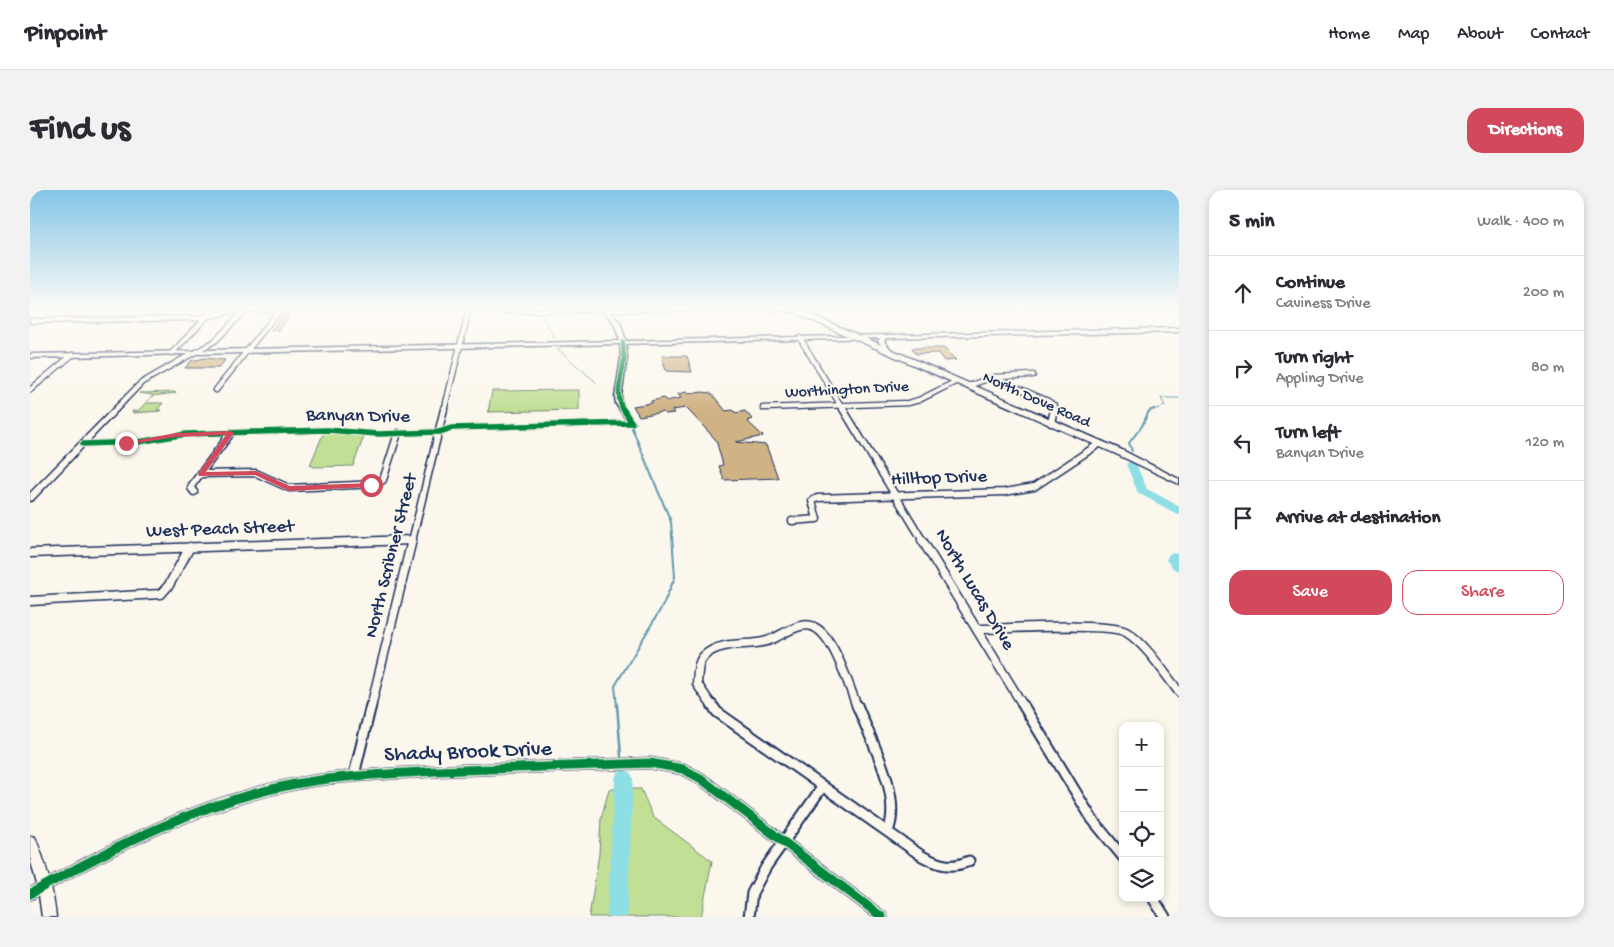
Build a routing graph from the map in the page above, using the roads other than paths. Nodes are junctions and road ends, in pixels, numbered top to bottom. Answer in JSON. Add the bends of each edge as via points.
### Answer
{"nodes":[{"id":1,"x":182,"y":342,"type":"edge"},
{"id":2,"x":213,"y":342,"type":"edge"},
{"id":3,"x":225,"y":342,"type":"edge"},
{"id":4,"x":253,"y":342,"type":"edge"},
{"id":5,"x":462,"y":342,"type":"edge"},
{"id":6,"x":623,"y":342,"type":"junction"},
{"id":7,"x":626,"y":342,"type":"edge"},
{"id":8,"x":802,"y":342,"type":"edge"},
{"id":9,"x":868,"y":342,"type":"edge"},
{"id":10,"x":882,"y":342,"type":"edge"},
{"id":11,"x":461,"y":346,"type":"junction"},
{"id":12,"x":236,"y":351,"type":"junction"},
{"id":13,"x":246,"y":351,"type":"junction"},
{"id":14,"x":889,"y":351,"type":"junction"},
{"id":15,"x":196,"y":352,"type":"junction"},
{"id":16,"x":151,"y":353,"type":"junction"},
{"id":17,"x":172,"y":353,"type":"junction"},
{"id":18,"x":72,"y":355,"type":"junction"},
{"id":19,"x":30,"y":356,"type":"edge"},
{"id":20,"x":165,"y":370,"type":"junction"},
{"id":21,"x":1034,"y":375,"type":"dead end"},
{"id":22,"x":992,"y":377,"type":"junction"},
{"id":23,"x":957,"y":380,"type":"junction"},
{"id":24,"x":968,"y":386,"type":"junction"},
{"id":25,"x":30,"y":390,"type":"edge"},
{"id":26,"x":216,"y":390,"type":"dead end"},
{"id":27,"x":842,"y":406,"type":"junction"},
{"id":28,"x":763,"y":408,"type":"dead end"},
{"id":29,"x":1051,"y":422,"type":"junction"},
{"id":30,"x":439,"y":432,"type":"junction"},
{"id":31,"x":231,"y":433,"type":"junction"},
{"id":32,"x":398,"y":433,"type":"junction"},
{"id":33,"x":83,"y":444,"type":"junction"},
{"id":34,"x":1099,"y":444,"type":"junction"},
{"id":35,"x":201,"y":474,"type":"junction"},
{"id":36,"x":1179,"y":482,"type":"edge"},
{"id":37,"x":194,"y":492,"type":"dead end"},
{"id":38,"x":896,"y":495,"type":"junction"},
{"id":39,"x":30,"y":498,"type":"edge"},
{"id":40,"x":792,"y":521,"type":"dead end"},
{"id":41,"x":412,"y":540,"type":"junction"},
{"id":42,"x":190,"y":547,"type":"junction"},
{"id":43,"x":30,"y":553,"type":"edge"},
{"id":44,"x":30,"y":601,"type":"edge"},
{"id":45,"x":978,"y":629,"type":"junction"},
{"id":46,"x":1179,"y":692,"type":"edge"},
{"id":47,"x":354,"y":775,"type":"junction"},
{"id":48,"x":824,"y":786,"type":"junction"},
{"id":49,"x":888,"y":831,"type":"junction"},
{"id":50,"x":30,"y":842,"type":"edge"},
{"id":51,"x":784,"y":843,"type":"junction"},
{"id":52,"x":1119,"y":852,"type":"edge"},
{"id":53,"x":969,"y":861,"type":"dead end"},
{"id":54,"x":45,"y":885,"type":"junction"},
{"id":55,"x":30,"y":894,"type":"edge"},
{"id":56,"x":1156,"y":902,"type":"edge"},
{"id":57,"x":49,"y":917,"type":"edge"},
{"id":58,"x":749,"y":917,"type":"edge"},
{"id":59,"x":882,"y":917,"type":"edge"},
{"id":60,"x":1165,"y":917,"type":"edge"}],
"edges":[{"from":1,"to":17,"type":"street"},
{"from":2,"to":15,"type":"street"},
{"from":3,"to":12,"type":"street"},
{"from":4,"to":13,"type":"street"},
{"from":5,"to":11,"type":"street","name":"North Scribner Street"},
{"from":6,"to":7,"type":"main road"},
{"from":6,"to":11,"type":"street"},
{"from":6,"to":30,"type":"street","name":"Banyan Drive","via":[[618,397],[632,423],[452,428]]},
{"from":8,"to":27,"type":"street","name":"North Lucas Drive"},
{"from":9,"to":14,"type":"street","name":"North Dove Road"},
{"from":10,"to":14,"type":"street"},
{"from":11,"to":13,"type":"main road"},
{"from":11,"to":30,"type":"street","name":"North Scribner Street"},
{"from":12,"to":13,"type":"main road"},
{"from":12,"to":15,"type":"main road"},
{"from":13,"to":26,"type":"street"},
{"from":14,"to":23,"type":"street","name":"North Dove Road"},
{"from":15,"to":17,"type":"street"},
{"from":15,"to":20,"type":"street"},
{"from":16,"to":17,"type":"street"},
{"from":16,"to":18,"type":"street"},
{"from":16,"to":20,"type":"street","via":[[168,360]]},
{"from":18,"to":19,"type":"street"},
{"from":18,"to":25,"type":"street"},
{"from":20,"to":33,"type":"street","via":[[141,383]]},
{"from":21,"to":22,"type":"street"},
{"from":22,"to":24,"type":"street"},
{"from":22,"to":29,"type":"street","via":[[1053,404]]},
{"from":23,"to":24,"type":"street","name":"North Dove Road"},
{"from":23,"to":27,"type":"street","name":"Worthington Drive","via":[[908,403]]},
{"from":24,"to":29,"type":"street","name":"North Dove Road"},
{"from":27,"to":28,"type":"street","name":"Worthington Drive"},
{"from":27,"to":38,"type":"street","name":"North Lucas Drive"},
{"from":29,"to":34,"type":"street","name":"North Dove Road"},
{"from":30,"to":32,"type":"street","name":"Banyan Drive"},
{"from":30,"to":41,"type":"street","name":"North Scribner Street"},
{"from":31,"to":32,"type":"street","name":"Banyan Drive","via":[[327,430]]},
{"from":31,"to":33,"type":"street","name":"Banyan Drive"},
{"from":31,"to":35,"type":"street"},
{"from":32,"to":35,"type":"street","via":[[383,480],[377,484],[289,488],[256,473]]},
{"from":33,"to":39,"type":"street"},
{"from":34,"to":36,"type":"street","name":"North Dove Road"},
{"from":34,"to":38,"type":"street","name":"Hilltop Drive","via":[[1034,487],[1005,492]]},
{"from":35,"to":37,"type":"street","via":[[192,485]]},
{"from":38,"to":40,"type":"street","name":"Hilltop Drive","via":[[817,498],[812,501],[817,519]]},
{"from":38,"to":45,"type":"street","name":"North Lucas Drive"},
{"from":41,"to":42,"type":"street","name":"West Peach Street"},
{"from":41,"to":47,"type":"street","name":"North Scribner Street"},
{"from":42,"to":43,"type":"street","name":"West Peach Street"},
{"from":42,"to":44,"type":"street","via":[[161,594]]},
{"from":45,"to":46,"type":"street","via":[[1117,629],[1132,636]]},
{"from":45,"to":52,"type":"street","name":"North Lucas Drive","via":[[1092,819]]},
{"from":47,"to":51,"type":"street","name":"Shady Brook Drive","via":[[668,765],[683,768],[700,778]]},
{"from":47,"to":54,"type":"street","name":"Shady Brook Drive","via":[[307,782],[236,799],[109,851]]},
{"from":48,"to":49,"type":"street"},
{"from":48,"to":49,"type":"street","via":[[713,708],[697,684],[704,655],[725,645],[755,644],[800,627],[811,625],[815,628],[838,659],[891,790],[893,821]]},
{"from":48,"to":51,"type":"street"},
{"from":49,"to":53,"type":"street","via":[[942,865],[957,867]]},
{"from":50,"to":54,"type":"street"},
{"from":51,"to":58,"type":"street","via":[[752,893]]},
{"from":51,"to":59,"type":"street","name":"Shady Brook Drive"},
{"from":54,"to":55,"type":"street","name":"Shady Brook Drive"},
{"from":54,"to":57,"type":"street"},
{"from":56,"to":60,"type":"street"}]}
